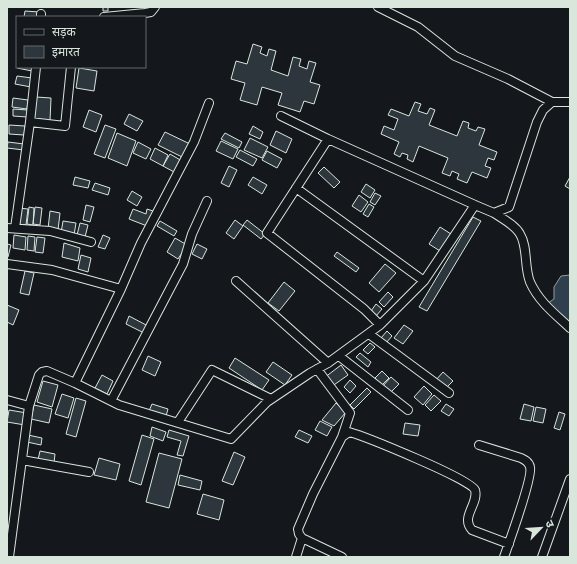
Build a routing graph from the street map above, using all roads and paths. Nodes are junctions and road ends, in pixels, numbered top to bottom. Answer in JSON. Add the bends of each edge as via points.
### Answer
{"nodes":[{"id":1,"x":155,"y":7,"type":"edge"},
{"id":2,"x":378,"y":7,"type":"edge"},
{"id":3,"x":114,"y":16,"type":"edge"},
{"id":4,"x":36,"y":68,"type":"edge"},
{"id":5,"x":71,"y":68,"type":"edge"},
{"id":6,"x":552,"y":102,"type":"junction"},
{"id":7,"x":570,"y":102,"type":"edge"},
{"id":8,"x":209,"y":103,"type":"dead end"},
{"id":9,"x":281,"y":116,"type":"dead end"},
{"id":10,"x":30,"y":122,"type":"junction"},
{"id":11,"x":328,"y":139,"type":"junction"},
{"id":12,"x":296,"y":188,"type":"junction"},
{"id":13,"x":207,"y":201,"type":"dead end"},
{"id":14,"x":475,"y":205,"type":"junction"},
{"id":15,"x":494,"y":213,"type":"junction"},
{"id":16,"x":11,"y":228,"type":"edge"},
{"id":17,"x":91,"y":242,"type":"dead end"},
{"id":18,"x":7,"y":264,"type":"edge"},
{"id":19,"x":236,"y":281,"type":"dead end"},
{"id":20,"x":424,"y":281,"type":"junction"},
{"id":21,"x":121,"y":289,"type":"junction"},
{"id":22,"x":380,"y":325,"type":"junction"},
{"id":23,"x":570,"y":328,"type":"edge"},
{"id":24,"x":369,"y":334,"type":"junction"},
{"id":25,"x":339,"y":356,"type":"junction"},
{"id":26,"x":328,"y":363,"type":"junction"},
{"id":27,"x":317,"y":369,"type":"junction"},
{"id":28,"x":75,"y":383,"type":"junction"},
{"id":29,"x":449,"y":393,"type":"dead end"},
{"id":30,"x":271,"y":399,"type":"junction"},
{"id":31,"x":7,"y":400,"type":"edge"},
{"id":32,"x":111,"y":402,"type":"junction"},
{"id":33,"x":29,"y":406,"type":"junction"},
{"id":34,"x":408,"y":410,"type":"dead end"},
{"id":35,"x":178,"y":422,"type":"junction"},
{"id":36,"x":342,"y":436,"type":"junction"},
{"id":37,"x":479,"y":445,"type":"dead end"},
{"id":38,"x":22,"y":460,"type":"junction"},
{"id":39,"x":89,"y":472,"type":"dead end"},
{"id":40,"x":570,"y":478,"type":"edge"},
{"id":41,"x":302,"y":538,"type":"junction"},
{"id":42,"x":509,"y":544,"type":"junction"},
{"id":43,"x":9,"y":557,"type":"edge"},
{"id":44,"x":296,"y":557,"type":"edge"},
{"id":45,"x":342,"y":557,"type":"edge"},
{"id":46,"x":504,"y":557,"type":"edge"},
{"id":47,"x":542,"y":557,"type":"edge"}],
"edges":[{"from":1,"to":3,"type":"street","via":[[151,12]]},
{"from":2,"to":6,"type":"street","via":[[418,27],[455,56]]},
{"from":4,"to":10,"type":"street"},
{"from":5,"to":10,"type":"street","via":[[65,126]]},
{"from":6,"to":7,"type":"street"},
{"from":6,"to":15,"type":"street","via":[[543,110],[537,122],[509,207]]},
{"from":8,"to":21,"type":"street","via":[[194,142],[141,243]]},
{"from":9,"to":11,"type":"street"},
{"from":10,"to":16,"type":"street"},
{"from":11,"to":12,"type":"street"},
{"from":11,"to":14,"type":"street"},
{"from":12,"to":20,"type":"street"},
{"from":12,"to":22,"type":"street","via":[[267,233],[364,309]]},
{"from":13,"to":32,"type":"street","via":[[192,234],[183,264]]},
{"from":14,"to":15,"type":"street"},
{"from":14,"to":20,"type":"street"},
{"from":15,"to":23,"type":"street","via":[[519,232],[531,284],[548,309]]},
{"from":16,"to":17,"type":"street","via":[[50,231]]},
{"from":18,"to":21,"type":"street","via":[[52,270]]},
{"from":19,"to":26,"type":"street"},
{"from":20,"to":22,"type":"street"},
{"from":21,"to":28,"type":"street"},
{"from":22,"to":24,"type":"street"},
{"from":24,"to":25,"type":"street"},
{"from":24,"to":29,"type":"street"},
{"from":25,"to":26,"type":"street"},
{"from":25,"to":34,"type":"street"},
{"from":26,"to":27,"type":"street"},
{"from":27,"to":30,"type":"street"},
{"from":27,"to":36,"type":"street","via":[[350,413]]},
{"from":28,"to":32,"type":"street"},
{"from":28,"to":33,"type":"street","via":[[47,371],[42,372]]},
{"from":30,"to":35,"type":"street","via":[[231,439]]},
{"from":30,"to":35,"type":"street","via":[[212,370]]},
{"from":31,"to":33,"type":"street"},
{"from":32,"to":35,"type":"street"},
{"from":33,"to":38,"type":"street"},
{"from":36,"to":41,"type":"street","via":[[299,524],[299,534]]},
{"from":36,"to":42,"type":"street","via":[[349,432],[354,433],[405,453],[468,483],[476,491],[468,518],[469,527]]},
{"from":37,"to":42,"type":"street","via":[[521,458],[528,462],[531,469]]},
{"from":38,"to":39,"type":"street"},
{"from":38,"to":43,"type":"street"},
{"from":40,"to":47,"type":"street"},
{"from":41,"to":44,"type":"street"},
{"from":41,"to":45,"type":"street"},
{"from":42,"to":46,"type":"street"}]}
